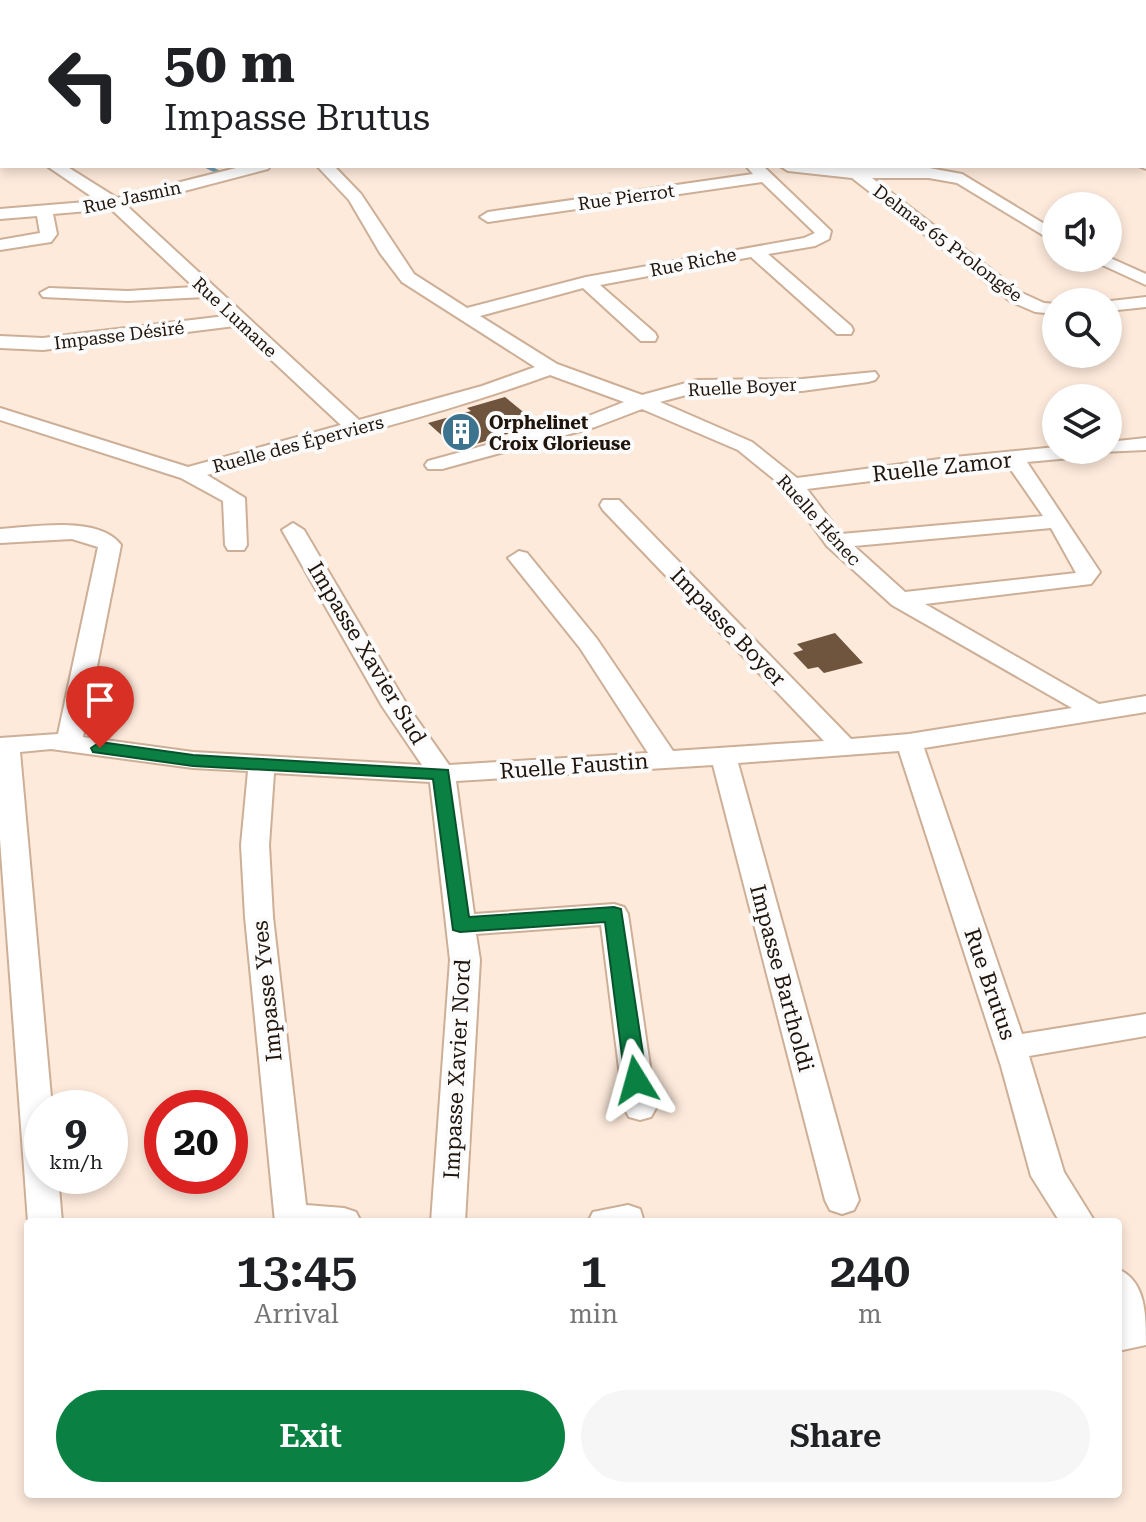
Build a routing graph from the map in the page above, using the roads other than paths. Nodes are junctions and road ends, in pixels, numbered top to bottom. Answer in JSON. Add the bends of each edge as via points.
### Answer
{"nodes":[{"id":1,"x":58,"y":168,"type":"edge"},
{"id":2,"x":254,"y":168,"type":"edge"},
{"id":3,"x":327,"y":168,"type":"edge"},
{"id":4,"x":805,"y":168,"type":"edge"},
{"id":5,"x":759,"y":172,"type":"edge"},
{"id":6,"x":856,"y":174,"type":"junction"},
{"id":7,"x":115,"y":204,"type":"junction"},
{"id":8,"x":44,"y":212,"type":"junction"},
{"id":9,"x":0,"y":214,"type":"edge"},
{"id":10,"x":488,"y":217,"type":"dead end"},
{"id":11,"x":1042,"y":229,"type":"edge"},
{"id":12,"x":0,"y":245,"type":"edge"},
{"id":13,"x":754,"y":251,"type":"junction"},
{"id":14,"x":1122,"y":269,"type":"edge"},
{"id":15,"x":1146,"y":280,"type":"edge"},
{"id":16,"x":586,"y":282,"type":"junction"},
{"id":17,"x":207,"y":292,"type":"junction"},
{"id":18,"x":49,"y":293,"type":"dead end"},
{"id":19,"x":1146,"y":302,"type":"edge"},
{"id":20,"x":1122,"y":305,"type":"edge"},
{"id":21,"x":1042,"y":306,"type":"edge"},
{"id":22,"x":465,"y":314,"type":"junction"},
{"id":23,"x":238,"y":320,"type":"junction"},
{"id":24,"x":844,"y":330,"type":"dead end"},
{"id":25,"x":648,"y":337,"type":"dead end"},
{"id":26,"x":0,"y":342,"type":"edge"},
{"id":27,"x":550,"y":368,"type":"junction"},
{"id":28,"x":868,"y":376,"type":"dead end"},
{"id":29,"x":640,"y":404,"type":"junction"},
{"id":30,"x":0,"y":414,"type":"edge"},
{"id":31,"x":357,"y":429,"type":"junction"},
{"id":32,"x":1144,"y":447,"type":"edge"},
{"id":33,"x":1122,"y":448,"type":"edge"},
{"id":34,"x":1042,"y":455,"type":"edge"},
{"id":35,"x":1013,"y":458,"type":"junction"},
{"id":36,"x":435,"y":465,"type":"dead end"},
{"id":37,"x":188,"y":474,"type":"junction"},
{"id":38,"x":793,"y":485,"type":"junction"},
{"id":39,"x":611,"y":505,"type":"dead end"},
{"id":40,"x":1058,"y":521,"type":"junction"},
{"id":41,"x":293,"y":530,"type":"dead end"},
{"id":42,"x":0,"y":536,"type":"edge"},
{"id":43,"x":835,"y":541,"type":"junction"},
{"id":44,"x":236,"y":545,"type":"dead end"},
{"id":45,"x":519,"y":558,"type":"dead end"},
{"id":46,"x":900,"y":600,"type":"junction"},
{"id":47,"x":1146,"y":704,"type":"edge"},
{"id":48,"x":1093,"y":711,"type":"junction"},
{"id":49,"x":909,"y":742,"type":"junction"},
{"id":50,"x":69,"y":744,"type":"junction"},
{"id":51,"x":3,"y":746,"type":"edge"},
{"id":52,"x":845,"y":748,"type":"junction"},
{"id":53,"x":723,"y":755,"type":"junction"},
{"id":54,"x":666,"y":760,"type":"junction"},
{"id":55,"x":262,"y":764,"type":"junction"},
{"id":56,"x":442,"y":774,"type":"junction"},
{"id":57,"x":460,"y":925,"type":"junction"},
{"id":58,"x":1146,"y":1025,"type":"edge"},
{"id":59,"x":1011,"y":1047,"type":"junction"},
{"id":60,"x":640,"y":1108,"type":"dead end"},
{"id":61,"x":842,"y":1200,"type":"dead end"},
{"id":62,"x":45,"y":1218,"type":"edge"},
{"id":63,"x":290,"y":1218,"type":"edge"},
{"id":64,"x":448,"y":1218,"type":"edge"},
{"id":65,"x":1075,"y":1218,"type":"edge"},
{"id":66,"x":1122,"y":1290,"type":"edge"},
{"id":67,"x":1146,"y":1328,"type":"edge"},
{"id":68,"x":1122,"y":1334,"type":"edge"}],
"edges":[{"from":1,"to":7,"type":"street","name":"Rue Lumane"},
{"from":2,"to":7,"type":"street","name":"Rue Jasmin"},
{"from":3,"to":22,"type":"street","name":"Ruelle Hénec","via":[[364,209],[391,261]]},
{"from":4,"to":6,"type":"street"},
{"from":5,"to":10,"type":"street","name":"Rue Pierrot"},
{"from":5,"to":13,"type":"street","name":"Rue Riche","via":[[823,235]]},
{"from":6,"to":11,"type":"street","via":[[929,173],[962,179]]},
{"from":6,"to":21,"type":"street","name":"Delmas 65 Prolongée","via":[[1016,297]]},
{"from":7,"to":8,"type":"street","name":"Rue Jasmin"},
{"from":7,"to":17,"type":"street","name":"Rue Lumane"},
{"from":8,"to":9,"type":"street","name":"Rue Jasmin"},
{"from":8,"to":12,"type":"street","via":[[49,234],[45,238]]},
{"from":13,"to":16,"type":"street","name":"Rue Riche"},
{"from":13,"to":24,"type":"street"},
{"from":14,"to":15,"type":"street"},
{"from":16,"to":22,"type":"street","name":"Rue Riche"},
{"from":16,"to":25,"type":"street"},
{"from":17,"to":18,"type":"street"},
{"from":17,"to":23,"type":"street","name":"Rue Lumane"},
{"from":19,"to":20,"type":"street"},
{"from":22,"to":27,"type":"street","name":"Ruelle Hénec"},
{"from":23,"to":26,"type":"street","name":"Impasse Désiré","via":[[43,344]]},
{"from":23,"to":31,"type":"street","name":"Rue Lumane"},
{"from":27,"to":29,"type":"street","name":"Ruelle Hénec"},
{"from":27,"to":31,"type":"street","name":"Ruelle des Éperviers"},
{"from":28,"to":29,"type":"street","name":"Ruelle Boyer","via":[[802,385],[697,386]]},
{"from":29,"to":36,"type":"street","name":"Ruelle Boyer"},
{"from":29,"to":38,"type":"street","name":"Ruelle Hénec","via":[[745,446]]},
{"from":30,"to":37,"type":"street","name":"Ruelle des Éperviers"},
{"from":31,"to":37,"type":"street","name":"Ruelle des Éperviers"},
{"from":32,"to":33,"type":"street"},
{"from":34,"to":35,"type":"street","name":"Ruelle Zamor"},
{"from":35,"to":38,"type":"street","name":"Ruelle Zamor"},
{"from":35,"to":40,"type":"street"},
{"from":37,"to":44,"type":"street","via":[[234,498]]},
{"from":38,"to":43,"type":"street","name":"Ruelle Hénec"},
{"from":39,"to":52,"type":"street","name":"Impasse Boyer"},
{"from":40,"to":43,"type":"street"},
{"from":40,"to":46,"type":"street","via":[[1089,572],[1086,577]]},
{"from":41,"to":56,"type":"street","name":"Impasse Xavier Sud","via":[[395,706]]},
{"from":42,"to":50,"type":"street","via":[[83,533],[110,545]]},
{"from":43,"to":46,"type":"street","name":"Ruelle Hénec"},
{"from":45,"to":54,"type":"street","via":[[589,644]]},
{"from":46,"to":48,"type":"street","name":"Ruelle Hénec"},
{"from":47,"to":48,"type":"street","name":"Ruelle Faustin"},
{"from":48,"to":49,"type":"street","name":"Ruelle Faustin"},
{"from":49,"to":52,"type":"street","name":"Ruelle Faustin"},
{"from":49,"to":59,"type":"street","name":"Rue Brutus"},
{"from":50,"to":51,"type":"street","name":"Ruelle Faustin"},
{"from":50,"to":55,"type":"street","name":"Ruelle Faustin"},
{"from":51,"to":62,"type":"street"},
{"from":52,"to":53,"type":"street","name":"Ruelle Faustin"},
{"from":53,"to":54,"type":"street","name":"Ruelle Faustin"},
{"from":53,"to":61,"type":"street","name":"Impasse Bartholdi"},
{"from":54,"to":56,"type":"street","name":"Ruelle Faustin"},
{"from":55,"to":56,"type":"street","name":"Ruelle Faustin"},
{"from":55,"to":63,"type":"street","name":"Impasse Yves","via":[[255,845],[259,917]]},
{"from":56,"to":57,"type":"street","name":"Impasse Xavier Nord"},
{"from":57,"to":60,"type":"street","via":[[614,914]]},
{"from":57,"to":64,"type":"street","name":"Impasse Xavier Nord","via":[[465,960]]},
{"from":58,"to":59,"type":"street"},
{"from":59,"to":65,"type":"street","name":"Rue Brutus","via":[[1048,1176]]},
{"from":66,"to":67,"type":"street"},
{"from":67,"to":68,"type":"street"}]}
